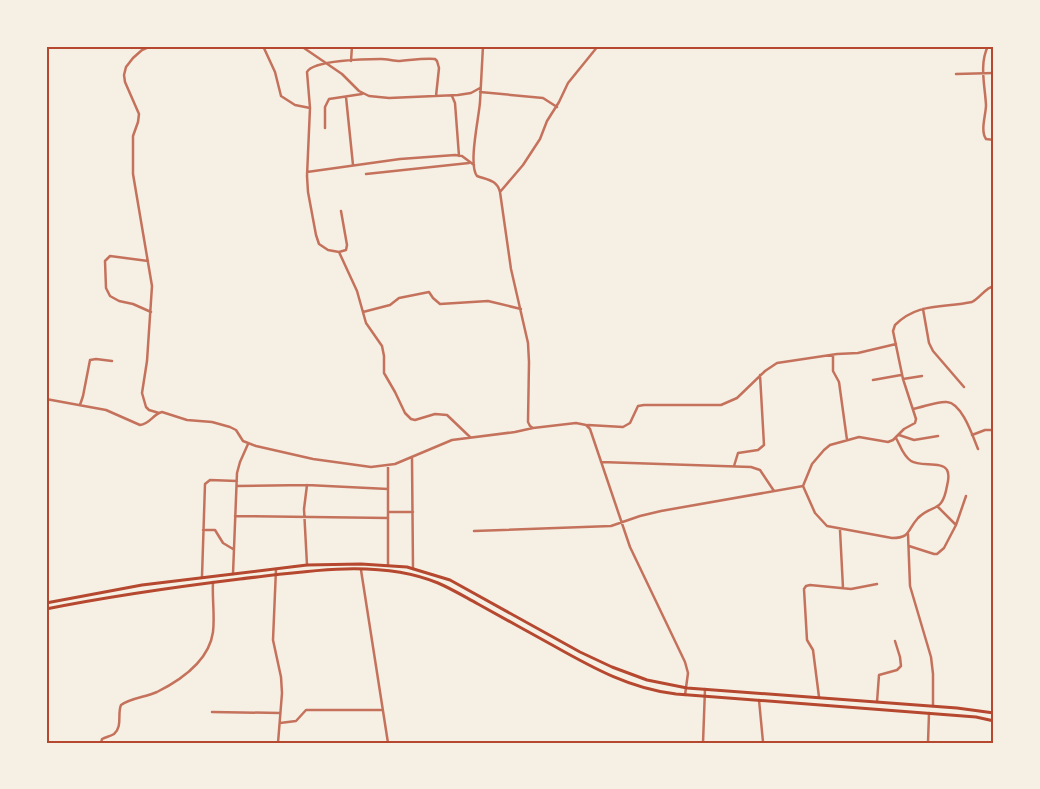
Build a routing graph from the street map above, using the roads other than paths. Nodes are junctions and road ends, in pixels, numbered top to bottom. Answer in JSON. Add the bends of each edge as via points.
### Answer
{"nodes":[{"id":1,"x":151,"y":46,"type":"edge"},
{"id":2,"x":263,"y":46,"type":"edge"},
{"id":3,"x":301,"y":46,"type":"edge"},
{"id":4,"x":352,"y":46,"type":"edge"},
{"id":5,"x":483,"y":46,"type":"edge"},
{"id":6,"x":598,"y":46,"type":"edge"},
{"id":7,"x":988,"y":46,"type":"edge"},
{"id":8,"x":351,"y":61,"type":"junction"},
{"id":9,"x":327,"y":63,"type":"junction"},
{"id":10,"x":984,"y":73,"type":"junction"},
{"id":11,"x":994,"y":73,"type":"edge"},
{"id":12,"x":956,"y":74,"type":"dead end"},
{"id":13,"x":480,"y":90,"type":"junction"},
{"id":14,"x":363,"y":94,"type":"junction"},
{"id":15,"x":451,"y":95,"type":"junction"},
{"id":16,"x":436,"y":96,"type":"junction"},
{"id":17,"x":346,"y":97,"type":"junction"},
{"id":18,"x":556,"y":107,"type":"junction"},
{"id":19,"x":310,"y":108,"type":"junction"},
{"id":20,"x":325,"y":128,"type":"dead end"},
{"id":21,"x":994,"y":140,"type":"edge"},
{"id":22,"x":459,"y":156,"type":"junction"},
{"id":23,"x":469,"y":162,"type":"junction"},
{"id":24,"x":353,"y":165,"type":"junction"},
{"id":25,"x":474,"y":166,"type":"junction"},
{"id":26,"x":307,"y":172,"type":"junction"},
{"id":27,"x":366,"y":174,"type":"dead end"},
{"id":28,"x":500,"y":192,"type":"junction"},
{"id":29,"x":341,"y":211,"type":"dead end"},
{"id":30,"x":339,"y":252,"type":"junction"},
{"id":31,"x":148,"y":261,"type":"junction"},
{"id":32,"x":994,"y":286,"type":"edge"},
{"id":33,"x":521,"y":309,"type":"junction"},
{"id":34,"x":923,"y":309,"type":"junction"},
{"id":35,"x":151,"y":312,"type":"junction"},
{"id":36,"x":363,"y":312,"type":"junction"},
{"id":37,"x":896,"y":344,"type":"junction"},
{"id":38,"x":833,"y":355,"type":"junction"},
{"id":39,"x":112,"y":361,"type":"dead end"},
{"id":40,"x":760,"y":375,"type":"junction"},
{"id":41,"x":902,"y":375,"type":"junction"},
{"id":42,"x":922,"y":376,"type":"dead end"},
{"id":43,"x":873,"y":380,"type":"dead end"},
{"id":44,"x":903,"y":380,"type":"junction"},
{"id":45,"x":964,"y":387,"type":"dead end"},
{"id":46,"x":46,"y":399,"type":"edge"},
{"id":47,"x":80,"y":405,"type":"junction"},
{"id":48,"x":913,"y":409,"type":"junction"},
{"id":49,"x":158,"y":412,"type":"junction"},
{"id":50,"x":586,"y":425,"type":"junction"},
{"id":51,"x":533,"y":428,"type":"junction"},
{"id":52,"x":994,"y":430,"type":"edge"},
{"id":53,"x":972,"y":435,"type":"junction"},
{"id":54,"x":897,"y":436,"type":"junction"},
{"id":55,"x":938,"y":436,"type":"dead end"},
{"id":56,"x":470,"y":437,"type":"junction"},
{"id":57,"x":847,"y":440,"type":"junction"},
{"id":58,"x":248,"y":444,"type":"junction"},
{"id":59,"x":978,"y":449,"type":"dead end"},
{"id":60,"x":412,"y":458,"type":"junction"},
{"id":61,"x":601,"y":462,"type":"junction"},
{"id":62,"x":388,"y":466,"type":"junction"},
{"id":63,"x":734,"y":466,"type":"junction"},
{"id":64,"x":237,"y":481,"type":"junction"},
{"id":65,"x":237,"y":486,"type":"junction"},
{"id":66,"x":307,"y":486,"type":"junction"},
{"id":67,"x":803,"y":486,"type":"junction"},
{"id":68,"x":388,"y":489,"type":"junction"},
{"id":69,"x":774,"y":491,"type":"junction"},
{"id":70,"x":966,"y":496,"type":"dead end"},
{"id":71,"x":938,"y":507,"type":"junction"},
{"id":72,"x":388,"y":512,"type":"junction"},
{"id":73,"x":413,"y":512,"type":"junction"},
{"id":74,"x":235,"y":516,"type":"junction"},
{"id":75,"x":305,"y":516,"type":"junction"},
{"id":76,"x":388,"y":518,"type":"junction"},
{"id":77,"x":621,"y":522,"type":"junction"},
{"id":78,"x":956,"y":525,"type":"junction"},
{"id":79,"x":840,"y":529,"type":"junction"},
{"id":80,"x":203,"y":530,"type":"junction"},
{"id":81,"x":474,"y":531,"type":"dead end"},
{"id":82,"x":908,"y":533,"type":"junction"},
{"id":83,"x":909,"y":546,"type":"junction"},
{"id":84,"x":233,"y":549,"type":"junction"},
{"id":85,"x":388,"y":565,"type":"junction"},
{"id":86,"x":307,"y":566,"type":"junction"},
{"id":87,"x":276,"y":569,"type":"junction"},
{"id":88,"x":412,"y":569,"type":"junction"},
{"id":89,"x":361,"y":570,"type":"junction"},
{"id":90,"x":233,"y":574,"type":"junction"},
{"id":91,"x":275,"y":575,"type":"junction"},
{"id":92,"x":202,"y":577,"type":"junction"},
{"id":93,"x":213,"y":582,"type":"junction"},
{"id":94,"x":877,"y":584,"type":"dead end"},
{"id":95,"x":843,"y":588,"type":"junction"},
{"id":96,"x":46,"y":603,"type":"edge"},
{"id":97,"x":46,"y":609,"type":"edge"},
{"id":98,"x":895,"y":641,"type":"dead end"},
{"id":99,"x":687,"y":688,"type":"junction"},
{"id":100,"x":704,"y":689,"type":"junction"},
{"id":101,"x":685,"y":695,"type":"junction"},
{"id":102,"x":704,"y":696,"type":"junction"},
{"id":103,"x":819,"y":697,"type":"junction"},
{"id":104,"x":759,"y":700,"type":"junction"},
{"id":105,"x":877,"y":702,"type":"junction"},
{"id":106,"x":933,"y":706,"type":"junction"},
{"id":107,"x":382,"y":710,"type":"junction"},
{"id":108,"x":212,"y":712,"type":"dead end"},
{"id":109,"x":280,"y":713,"type":"junction"},
{"id":110,"x":929,"y":713,"type":"junction"},
{"id":111,"x":994,"y":713,"type":"edge"},
{"id":112,"x":994,"y":721,"type":"edge"},
{"id":113,"x":280,"y":723,"type":"junction"},
{"id":114,"x":763,"y":742,"type":"edge"},
{"id":115,"x":101,"y":743,"type":"edge"},
{"id":116,"x":278,"y":743,"type":"edge"},
{"id":117,"x":388,"y":743,"type":"edge"},
{"id":118,"x":703,"y":743,"type":"edge"},
{"id":119,"x":928,"y":743,"type":"edge"}],
"edges":[{"from":1,"to":31,"type":"street","via":[[133,58],[124,75],[139,114],[133,136],[133,167]]},
{"from":2,"to":19,"type":"street","via":[[281,96],[295,105]]},
{"from":3,"to":9,"type":"street"},
{"from":4,"to":8,"type":"street"},
{"from":5,"to":13,"type":"street"},
{"from":6,"to":18,"type":"street","via":[[568,83]]},
{"from":7,"to":10,"type":"street"},
{"from":8,"to":9,"type":"street"},
{"from":8,"to":16,"type":"street","via":[[435,59],[439,68]]},
{"from":9,"to":14,"type":"street"},
{"from":9,"to":19,"type":"street","via":[[308,70]]},
{"from":10,"to":11,"type":"street"},
{"from":10,"to":12,"type":"street"},
{"from":10,"to":21,"type":"street","via":[[984,133],[986,139]]},
{"from":13,"to":15,"type":"street"},
{"from":13,"to":18,"type":"street","via":[[543,98]]},
{"from":13,"to":25,"type":"street"},
{"from":14,"to":16,"type":"street","via":[[390,98]]},
{"from":14,"to":17,"type":"street"},
{"from":15,"to":16,"type":"street"},
{"from":15,"to":22,"type":"street","via":[[455,103]]},
{"from":17,"to":20,"type":"street","via":[[327,100]]},
{"from":17,"to":24,"type":"street"},
{"from":18,"to":28,"type":"street","via":[[523,165]]},
{"from":19,"to":26,"type":"street"},
{"from":22,"to":23,"type":"street"},
{"from":22,"to":24,"type":"street"},
{"from":23,"to":25,"type":"street"},
{"from":23,"to":27,"type":"street"},
{"from":24,"to":26,"type":"street"},
{"from":25,"to":28,"type":"street","via":[[475,173],[493,180]]},
{"from":26,"to":30,"type":"street","via":[[319,244]]},
{"from":28,"to":33,"type":"street","via":[[511,269]]},
{"from":29,"to":30,"type":"street","via":[[347,245],[346,250]]},
{"from":30,"to":36,"type":"street"},
{"from":31,"to":35,"type":"street","via":[[152,286]]},
{"from":31,"to":35,"type":"street","via":[[110,256],[105,261],[106,288],[114,299]]},
{"from":32,"to":34,"type":"street","via":[[972,302]]},
{"from":33,"to":36,"type":"street","via":[[488,301],[440,304],[426,292]]},
{"from":33,"to":51,"type":"street","via":[[530,362],[528,418]]},
{"from":34,"to":37,"type":"street","via":[[895,326]]},
{"from":34,"to":45,"type":"street","via":[[933,351]]},
{"from":35,"to":49,"type":"street","via":[[142,393],[146,407]]},
{"from":36,"to":56,"type":"street","via":[[368,327],[382,346],[384,373],[408,417],[415,420],[436,414],[447,415]]},
{"from":37,"to":38,"type":"street"},
{"from":37,"to":41,"type":"street"},
{"from":38,"to":40,"type":"street","via":[[778,363]]},
{"from":38,"to":57,"type":"street","via":[[833,371],[839,382]]},
{"from":39,"to":47,"type":"street","via":[[90,360]]},
{"from":40,"to":50,"type":"street","via":[[737,398],[721,405],[644,404],[638,406],[630,423],[623,427]]},
{"from":40,"to":63,"type":"street","via":[[764,445],[758,450],[738,453]]},
{"from":41,"to":43,"type":"street"},
{"from":41,"to":44,"type":"street"},
{"from":42,"to":44,"type":"street"},
{"from":44,"to":48,"type":"street"},
{"from":46,"to":47,"type":"street"},
{"from":47,"to":49,"type":"street","via":[[113,413],[140,425]]},
{"from":48,"to":53,"type":"street","via":[[951,402],[959,409]]},
{"from":48,"to":54,"type":"street","via":[[915,423]]},
{"from":49,"to":58,"type":"street","via":[[225,425],[236,430]]},
{"from":50,"to":51,"type":"street"},
{"from":50,"to":61,"type":"street","via":[[592,433]]},
{"from":51,"to":56,"type":"street"},
{"from":52,"to":53,"type":"street"},
{"from":53,"to":59,"type":"street"},
{"from":54,"to":55,"type":"street","via":[[914,440]]},
{"from":54,"to":57,"type":"street","via":[[888,442],[859,437]]},
{"from":54,"to":71,"type":"street","via":[[909,460],[941,465],[947,470],[945,496]]},
{"from":56,"to":60,"type":"street","via":[[445,442]]},
{"from":57,"to":67,"type":"street","via":[[824,450],[812,464]]},
{"from":58,"to":62,"type":"street","via":[[313,459],[371,467]]},
{"from":58,"to":64,"type":"street","via":[[238,467]]},
{"from":60,"to":62,"type":"street"},
{"from":60,"to":73,"type":"street"},
{"from":61,"to":63,"type":"street"},
{"from":61,"to":77,"type":"street"},
{"from":62,"to":68,"type":"street"},
{"from":63,"to":69,"type":"street","via":[[760,470]]},
{"from":64,"to":65,"type":"street"},
{"from":64,"to":80,"type":"street","via":[[210,480],[205,484]]},
{"from":65,"to":66,"type":"street"},
{"from":65,"to":74,"type":"street"},
{"from":66,"to":68,"type":"street"},
{"from":66,"to":75,"type":"street"},
{"from":67,"to":69,"type":"street"},
{"from":67,"to":79,"type":"street","via":[[818,518],[827,526]]},
{"from":68,"to":72,"type":"street"},
{"from":69,"to":77,"type":"street"},
{"from":70,"to":78,"type":"street"},
{"from":71,"to":78,"type":"street"},
{"from":71,"to":82,"type":"street","via":[[918,518]]},
{"from":72,"to":73,"type":"street"},
{"from":72,"to":76,"type":"street"},
{"from":73,"to":88,"type":"street"},
{"from":74,"to":75,"type":"street"},
{"from":74,"to":84,"type":"street"},
{"from":75,"to":76,"type":"street"},
{"from":75,"to":86,"type":"street"},
{"from":76,"to":85,"type":"street"},
{"from":77,"to":81,"type":"street","via":[[611,526]]},
{"from":77,"to":99,"type":"street","via":[[684,662],[688,673]]},
{"from":78,"to":83,"type":"street","via":[[944,548],[937,554]]},
{"from":79,"to":82,"type":"street","via":[[892,538]]},
{"from":79,"to":95,"type":"street"},
{"from":80,"to":84,"type":"street","via":[[215,530],[223,544]]},
{"from":80,"to":92,"type":"street"},
{"from":82,"to":83,"type":"street"},
{"from":83,"to":106,"type":"street","via":[[911,593],[932,666]]},
{"from":84,"to":90,"type":"street"},
{"from":85,"to":86,"type":"main road"},
{"from":85,"to":88,"type":"main road"},
{"from":86,"to":87,"type":"main road"},
{"from":87,"to":90,"type":"main road"},
{"from":87,"to":91,"type":"street"},
{"from":88,"to":99,"type":"main road","via":[[450,580],[612,667],[647,680]]},
{"from":89,"to":91,"type":"main road"},
{"from":89,"to":101,"type":"main road","via":[[406,573],[437,583],[610,676],[650,690]]},
{"from":89,"to":107,"type":"street"},
{"from":90,"to":92,"type":"main road"},
{"from":91,"to":93,"type":"main road"},
{"from":91,"to":109,"type":"street","via":[[273,640],[282,686]]},
{"from":92,"to":96,"type":"main road"},
{"from":93,"to":97,"type":"main road"},
{"from":93,"to":115,"type":"street","via":[[213,633],[201,658],[186,676],[121,705],[116,731]]},
{"from":94,"to":95,"type":"street"},
{"from":95,"to":103,"type":"street","via":[[806,586],[804,589],[807,640],[813,650]]},
{"from":98,"to":105,"type":"street","via":[[901,666],[879,676]]},
{"from":99,"to":100,"type":"main road"},
{"from":99,"to":101,"type":"street"},
{"from":100,"to":102,"type":"street"},
{"from":100,"to":103,"type":"main road"},
{"from":101,"to":102,"type":"main road"},
{"from":102,"to":104,"type":"main road"},
{"from":102,"to":118,"type":"street"},
{"from":103,"to":105,"type":"main road"},
{"from":104,"to":110,"type":"main road"},
{"from":104,"to":114,"type":"street"},
{"from":105,"to":106,"type":"main road"},
{"from":106,"to":111,"type":"main road"},
{"from":107,"to":113,"type":"street","via":[[306,710],[296,721]]},
{"from":107,"to":117,"type":"street"},
{"from":108,"to":109,"type":"street"},
{"from":109,"to":113,"type":"street"},
{"from":110,"to":112,"type":"main road"},
{"from":110,"to":119,"type":"street"},
{"from":113,"to":116,"type":"street"}]}
